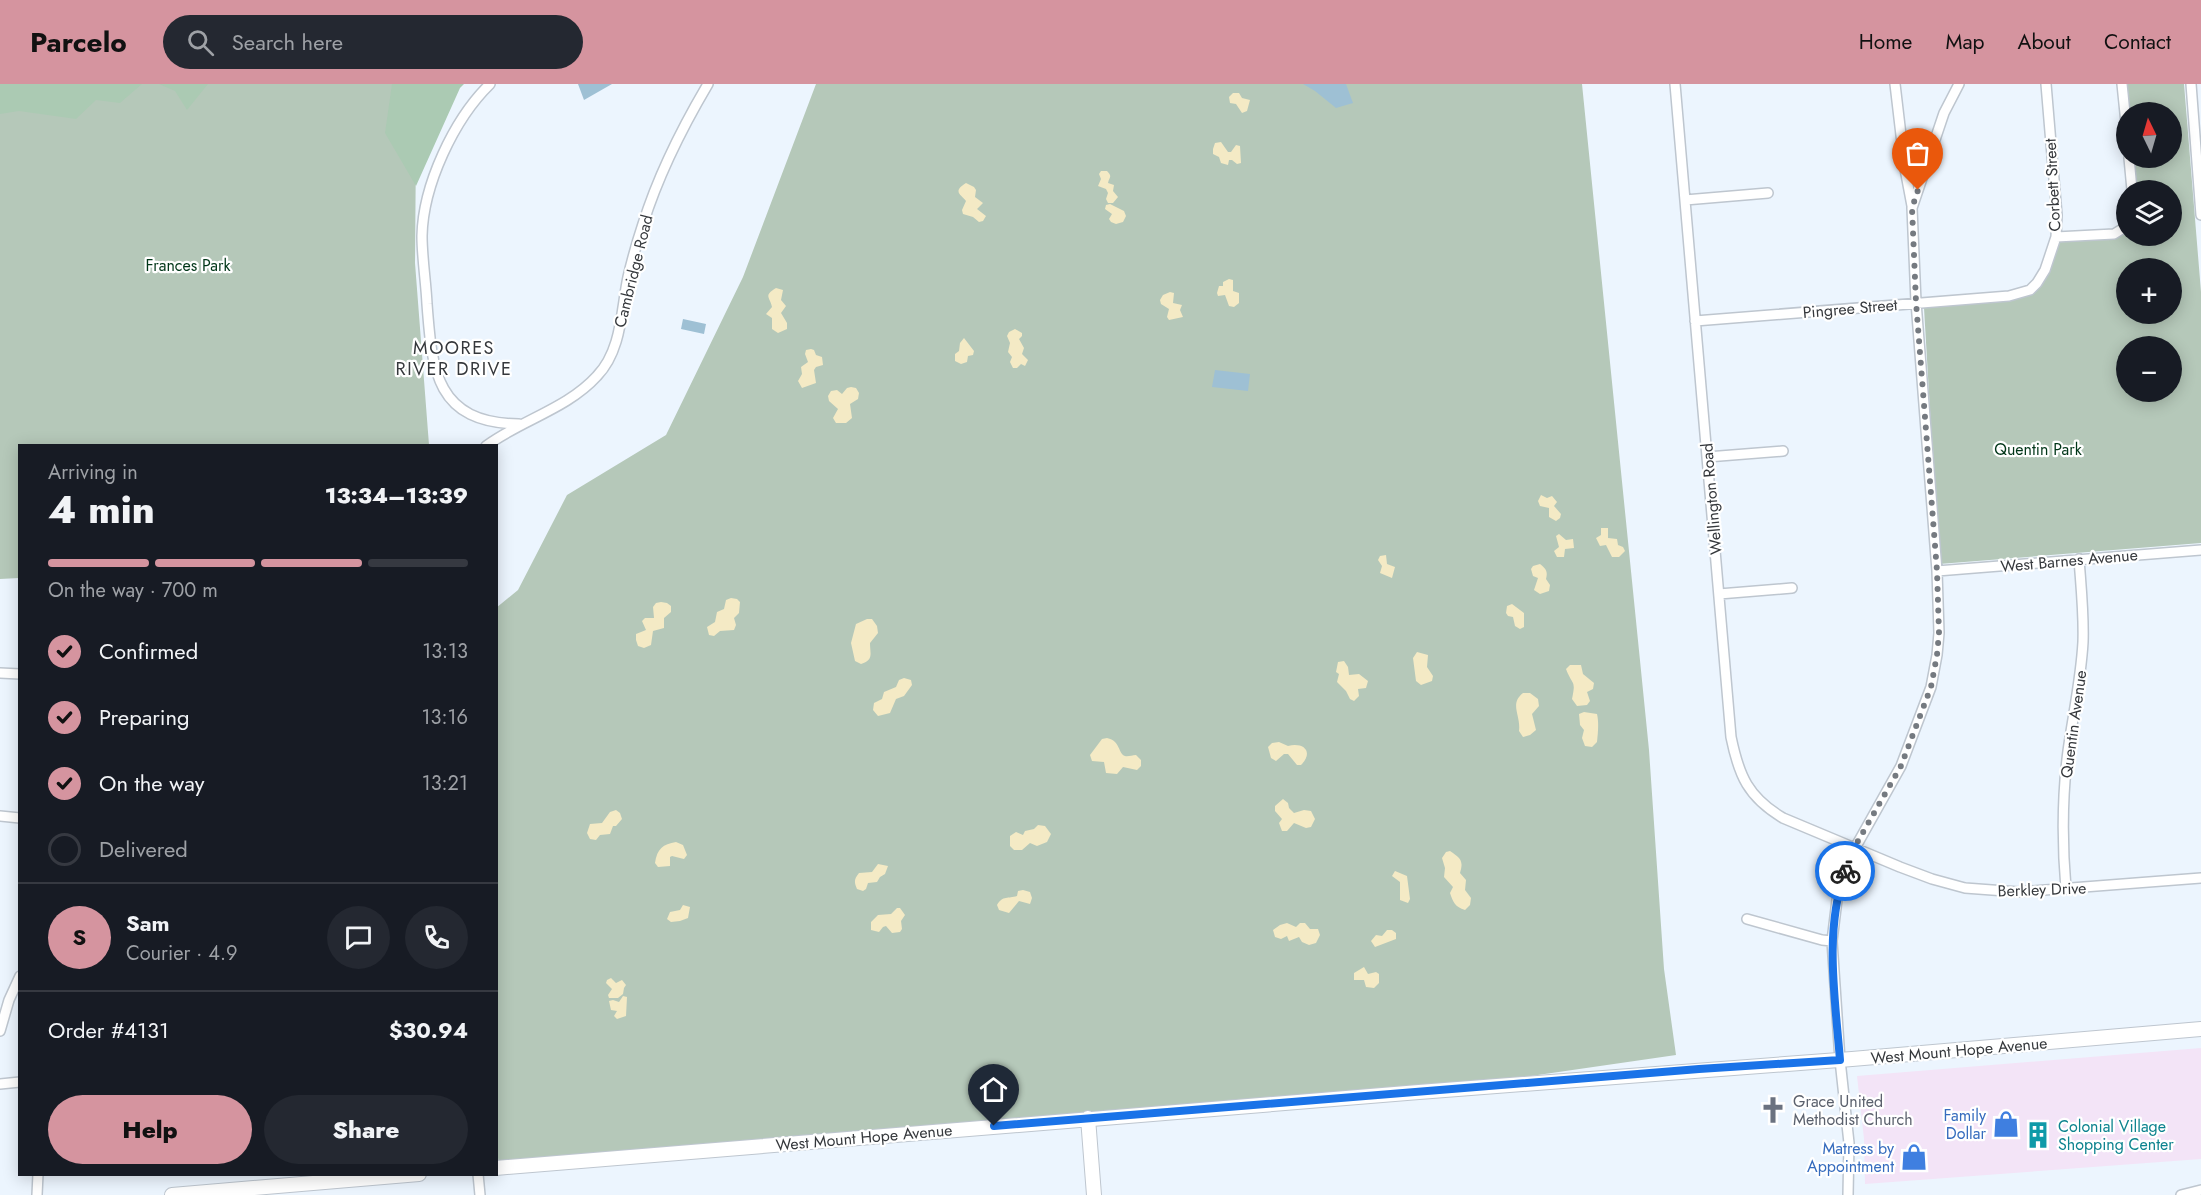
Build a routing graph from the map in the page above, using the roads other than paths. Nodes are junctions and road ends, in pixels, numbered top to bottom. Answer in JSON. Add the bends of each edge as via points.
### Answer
{"nodes":[{"id":1,"x":490,"y":84,"type":"edge"},
{"id":2,"x":701,"y":84,"type":"edge"},
{"id":3,"x":708,"y":84,"type":"edge"},
{"id":4,"x":1675,"y":84,"type":"edge"},
{"id":5,"x":1895,"y":84,"type":"edge"},
{"id":6,"x":1959,"y":84,"type":"edge"},
{"id":7,"x":2046,"y":84,"type":"edge"},
{"id":8,"x":2122,"y":84,"type":"edge"},
{"id":9,"x":2191,"y":84,"type":"edge"},
{"id":10,"x":701,"y":96,"type":"junction"},
{"id":11,"x":2124,"y":102,"type":"edge"},
{"id":12,"x":2198,"y":146,"type":"edge"},
{"id":13,"x":1768,"y":193,"type":"dead end"},
{"id":14,"x":1685,"y":200,"type":"junction"},
{"id":15,"x":1912,"y":208,"type":"junction"},
{"id":16,"x":2201,"y":215,"type":"edge"},
{"id":17,"x":2116,"y":233,"type":"edge"},
{"id":18,"x":2056,"y":237,"type":"junction"},
{"id":19,"x":2037,"y":283,"type":"joint"},
{"id":20,"x":1916,"y":302,"type":"junction"},
{"id":21,"x":1695,"y":321,"type":"junction"},
{"id":22,"x":522,"y":424,"type":"junction"},
{"id":23,"x":489,"y":444,"type":"edge"},
{"id":24,"x":1783,"y":451,"type":"dead end"},
{"id":25,"x":1707,"y":457,"type":"junction"},
{"id":26,"x":2201,"y":550,"type":"edge"},
{"id":27,"x":2079,"y":559,"type":"junction"},
{"id":28,"x":1937,"y":571,"type":"junction"},
{"id":29,"x":1792,"y":588,"type":"dead end"},
{"id":30,"x":1719,"y":594,"type":"junction"},
{"id":31,"x":0,"y":673,"type":"edge"},
{"id":32,"x":18,"y":674,"type":"edge"},
{"id":33,"x":0,"y":816,"type":"edge"},
{"id":34,"x":18,"y":818,"type":"edge"},
{"id":35,"x":1854,"y":848,"type":"junction"},
{"id":36,"x":2201,"y":878,"type":"edge"},
{"id":37,"x":2066,"y":889,"type":"junction"},
{"id":38,"x":1747,"y":919,"type":"dead end"},
{"id":39,"x":1832,"y":941,"type":"junction"},
{"id":40,"x":18,"y":980,"type":"edge"},
{"id":41,"x":2201,"y":1029,"type":"edge"},
{"id":42,"x":0,"y":1031,"type":"edge"},
{"id":43,"x":1840,"y":1060,"type":"junction"},
{"id":44,"x":18,"y":1082,"type":"edge"},
{"id":45,"x":0,"y":1084,"type":"edge"},
{"id":46,"x":1088,"y":1118,"type":"junction"},
{"id":47,"x":498,"y":1168,"type":"edge"},
{"id":48,"x":39,"y":1176,"type":"edge"},
{"id":49,"x":395,"y":1176,"type":"edge"},
{"id":50,"x":478,"y":1176,"type":"edge"},
{"id":51,"x":2201,"y":1190,"type":"edge"},
{"id":52,"x":37,"y":1195,"type":"edge"},
{"id":53,"x":172,"y":1195,"type":"edge"},
{"id":54,"x":480,"y":1195,"type":"edge"},
{"id":55,"x":1094,"y":1195,"type":"edge"},
{"id":56,"x":1848,"y":1195,"type":"edge"},
{"id":57,"x":2181,"y":1195,"type":"edge"}],
"edges":[{"from":1,"to":22,"type":"street","via":[[475,100],[442,155],[426,203],[422,237],[434,366],[447,394],[468,412],[502,423]]},
{"from":2,"to":10,"type":"street"},
{"from":3,"to":10,"type":"street","name":"Cambridge Road"},
{"from":4,"to":14,"type":"street","name":"Wellington Road"},
{"from":5,"to":15,"type":"street"},
{"from":6,"to":15,"type":"street","via":[[1944,113]]},
{"from":7,"to":18,"type":"street","name":"Corbett Street"},
{"from":8,"to":11,"type":"street"},
{"from":9,"to":12,"type":"street"},
{"from":10,"to":22,"type":"street","name":"Cambridge Road","via":[[662,173],[643,224],[608,361],[584,390]]},
{"from":12,"to":16,"type":"street"},
{"from":13,"to":14,"type":"street"},
{"from":14,"to":21,"type":"street","name":"Wellington Road"},
{"from":15,"to":20,"type":"street"},
{"from":17,"to":18,"type":"street"},
{"from":18,"to":19,"type":"street","name":"Corbett Street"},
{"from":19,"to":20,"type":"street","name":"Pingree Street","via":[[2030,290],[2009,296]]},
{"from":20,"to":21,"type":"street","name":"Pingree Street"},
{"from":20,"to":28,"type":"street"},
{"from":21,"to":25,"type":"street","name":"Wellington Road"},
{"from":22,"to":23,"type":"street","name":"Cambridge Road"},
{"from":24,"to":25,"type":"street"},
{"from":25,"to":30,"type":"street","name":"Wellington Road"},
{"from":26,"to":27,"type":"street","name":"West Barnes Avenue"},
{"from":27,"to":28,"type":"street","name":"West Barnes Avenue"},
{"from":27,"to":37,"type":"street","name":"Quentin Avenue","via":[[2083,642],[2064,793]]},
{"from":28,"to":35,"type":"street","via":[[1939,633],[1931,687],[1901,766]]},
{"from":29,"to":30,"type":"street"},
{"from":30,"to":35,"type":"street","name":"Wellington Road","via":[[1731,737],[1747,787],[1766,808],[1783,818]]},
{"from":31,"to":32,"type":"street"},
{"from":33,"to":34,"type":"street"},
{"from":35,"to":37,"type":"street","name":"Berkley Drive","via":[[1965,888],[2019,892]]},
{"from":35,"to":39,"type":"street","via":[[1837,900]]},
{"from":36,"to":37,"type":"street","name":"Berkley Drive"},
{"from":38,"to":39,"type":"street"},
{"from":39,"to":43,"type":"street"},
{"from":40,"to":42,"type":"street"},
{"from":41,"to":43,"type":"street","name":"West Mount Hope Avenue"},
{"from":43,"to":46,"type":"street","name":"West Mount Hope Avenue"},
{"from":43,"to":56,"type":"street","via":[[1849,1143]]},
{"from":44,"to":45,"type":"street"},
{"from":46,"to":47,"type":"street","name":"West Mount Hope Avenue"},
{"from":46,"to":55,"type":"street"},
{"from":48,"to":52,"type":"street"},
{"from":49,"to":53,"type":"street"},
{"from":50,"to":54,"type":"street"},
{"from":51,"to":57,"type":"street"}]}
